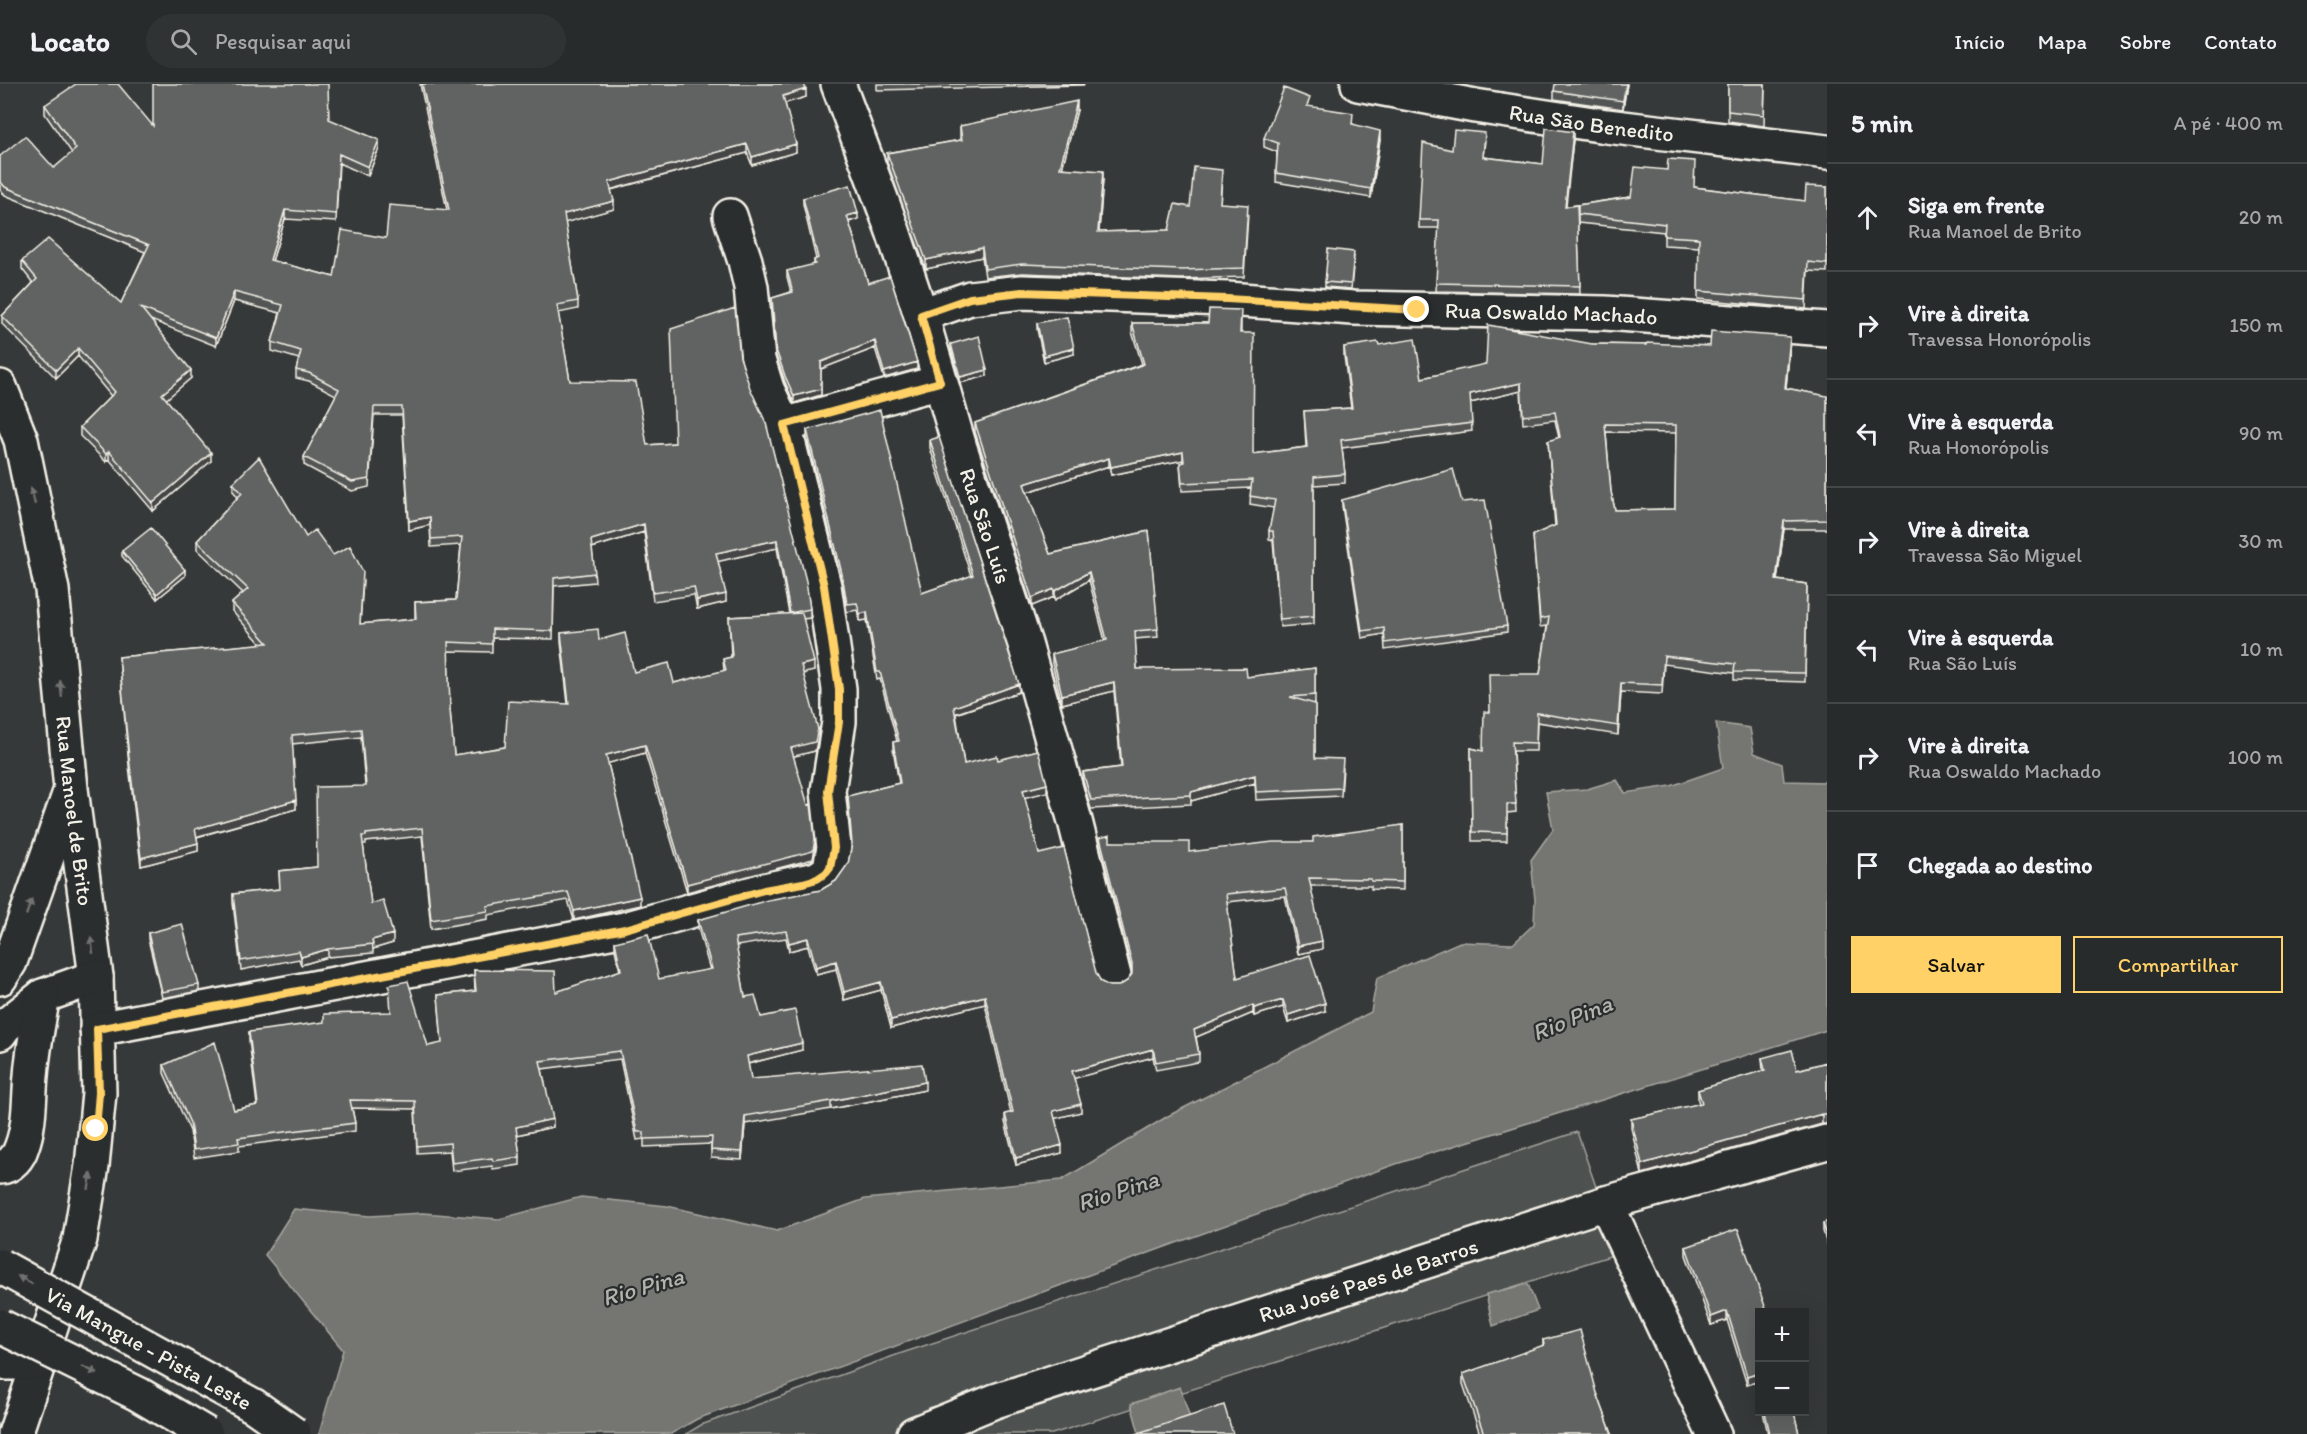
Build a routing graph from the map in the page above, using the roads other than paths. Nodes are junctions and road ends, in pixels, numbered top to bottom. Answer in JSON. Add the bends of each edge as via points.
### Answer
{"nodes":[{"id":1,"x":838,"y":84,"type":"edge"},
{"id":2,"x":1358,"y":84,"type":"edge"},
{"id":3,"x":1827,"y":152,"type":"edge"},
{"id":4,"x":730,"y":216,"type":"dead end"},
{"id":5,"x":921,"y":315,"type":"junction"},
{"id":6,"x":1827,"y":329,"type":"edge"},
{"id":7,"x":940,"y":382,"type":"junction"},
{"id":8,"x":0,"y":387,"type":"edge"},
{"id":9,"x":784,"y":425,"type":"junction"},
{"id":10,"x":71,"y":789,"type":"junction"},
{"id":11,"x":1114,"y":976,"type":"dead end"},
{"id":12,"x":96,"y":977,"type":"junction"},
{"id":13,"x":0,"y":978,"type":"edge"},
{"id":14,"x":43,"y":996,"type":"junction"},
{"id":15,"x":97,"y":1029,"type":"junction"},
{"id":16,"x":0,"y":1034,"type":"edge"},
{"id":17,"x":1827,"y":1142,"type":"edge"},
{"id":18,"x":0,"y":1167,"type":"edge"},
{"id":19,"x":1606,"y":1203,"type":"junction"},
{"id":20,"x":0,"y":1266,"type":"edge"},
{"id":21,"x":0,"y":1326,"type":"edge"},
{"id":22,"x":0,"y":1362,"type":"edge"},
{"id":23,"x":38,"y":1363,"type":"junction"},
{"id":24,"x":15,"y":1434,"type":"edge"},
{"id":25,"x":206,"y":1434,"type":"edge"},
{"id":26,"x":294,"y":1434,"type":"edge"},
{"id":27,"x":914,"y":1434,"type":"edge"},
{"id":28,"x":1714,"y":1434,"type":"edge"}],
"edges":[{"from":1,"to":5,"type":"street","name":"Rua São Luís"},
{"from":2,"to":3,"type":"street","name":"Rua São Benedito","via":[[1606,126]]},
{"from":4,"to":9,"type":"street","via":[[745,261],[758,360],[766,389]]},
{"from":5,"to":6,"type":"street","name":"Rua Oswaldo Machado","via":[[970,298],[1022,292],[1353,308],[1605,313]]},
{"from":5,"to":7,"type":"street","name":"Rua São Luís"},
{"from":7,"to":9,"type":"street"},
{"from":7,"to":11,"type":"street","name":"Rua São Luís","via":[[1024,644]]},
{"from":10,"to":8,"type":"street","name":"Rua Manoel de Brito","one_way":true,"via":[[50,579],[21,440]]},
{"from":9,"to":15,"type":"street","via":[[824,586],[839,689],[839,722],[828,791],[834,848],[826,873],[803,883],[625,929]]},
{"from":12,"to":10,"type":"street","name":"Rua Manoel de Brito","one_way":true},
{"from":13,"to":10,"type":"street","one_way":true,"via":[[10,962]]},
{"from":12,"to":14,"type":"street"},
{"from":12,"to":15,"type":"street","name":"Rua Manoel de Brito"},
{"from":14,"to":16,"type":"street"},
{"from":14,"to":18,"type":"street","via":[[22,1147],[15,1159]]},
{"from":23,"to":15,"type":"street","name":"Rua Manoel de Brito","one_way":true,"via":[[80,1239],[93,1166],[99,1093]]},
{"from":17,"to":19,"type":"street","name":"Rua José Paes de Barros"},
{"from":19,"to":27,"type":"street","name":"Rua José Paes de Barros","via":[[995,1401]]},
{"from":19,"to":28,"type":"street"},
{"from":26,"to":20,"type":"street","name":"Via Mangue - Pista Leste","one_way":true,"bridge":true,"via":[[254,1406]]},
{"from":21,"to":25,"type":"street","one_way":true,"bridge":true,"via":[[138,1394]]},
{"from":22,"to":23,"type":"street"},
{"from":23,"to":24,"type":"street","name":"Rua Manoel de Brito"}]}
